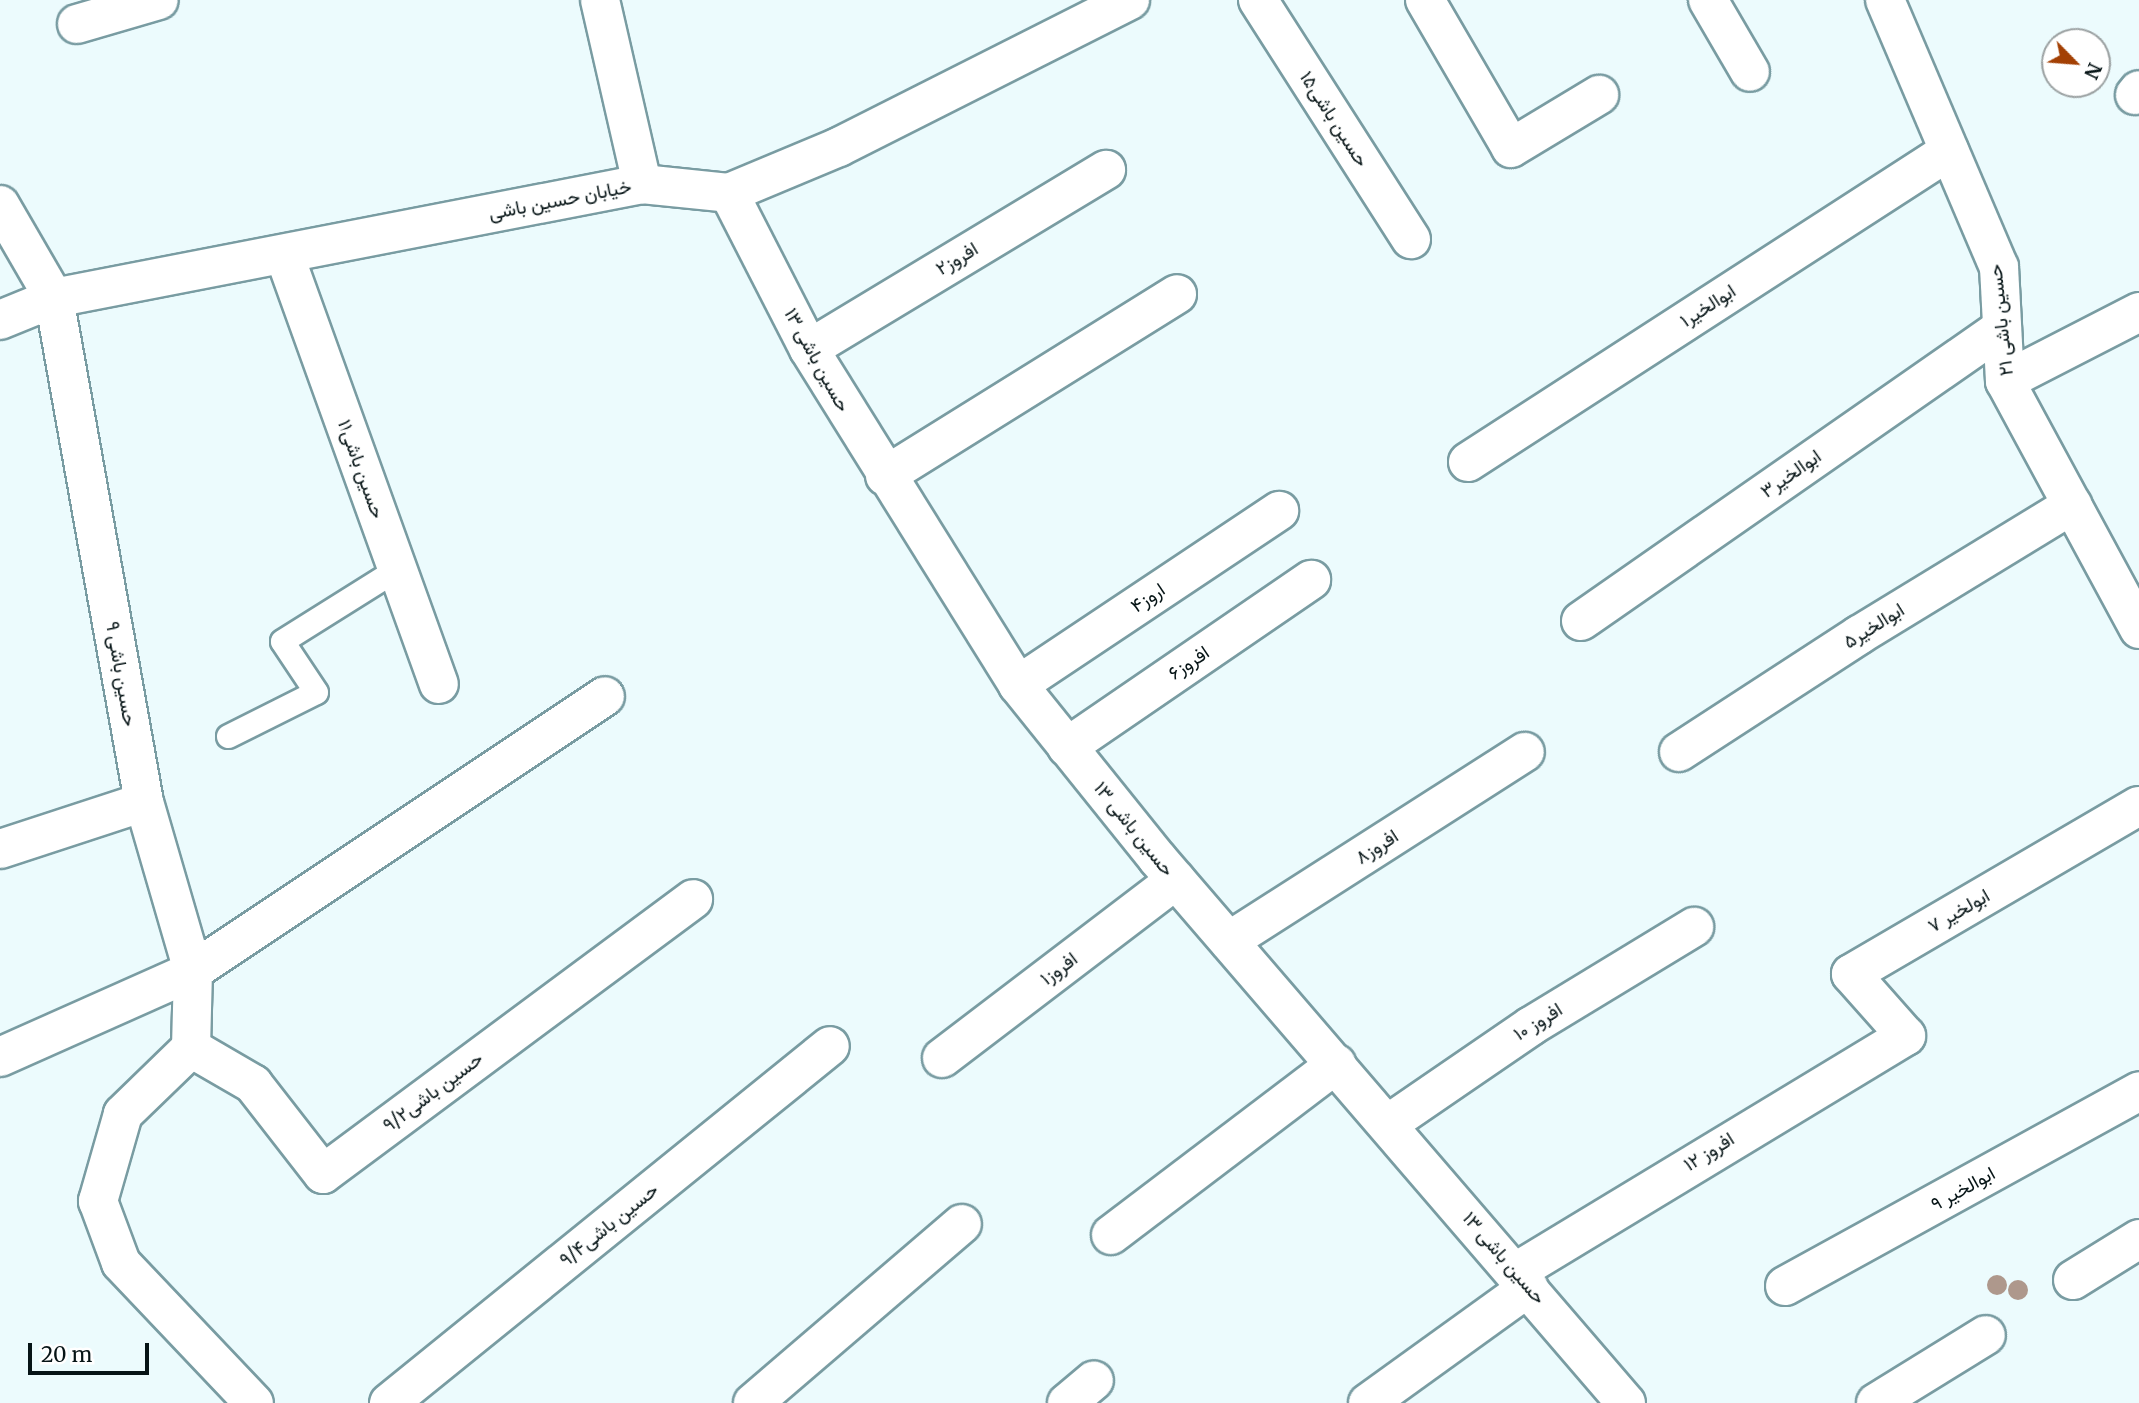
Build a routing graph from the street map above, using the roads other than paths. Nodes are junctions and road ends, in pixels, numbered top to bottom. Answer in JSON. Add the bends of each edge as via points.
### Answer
{"nodes":[{"id":1,"x":159,"y":0,"type":"edge"},
{"id":2,"x":600,"y":0,"type":"edge"},
{"id":3,"x":1130,"y":0,"type":"edge"},
{"id":4,"x":1258,"y":0,"type":"edge"},
{"id":5,"x":1425,"y":0,"type":"edge"},
{"id":6,"x":1708,"y":0,"type":"edge"},
{"id":7,"x":1885,"y":0,"type":"edge"},
{"id":8,"x":77,"y":24,"type":"dead end"},
{"id":9,"x":1750,"y":72,"type":"dead end"},
{"id":10,"x":1599,"y":95,"type":"dead end"},
{"id":11,"x":1949,"y":151,"type":"junction"},
{"id":12,"x":1106,"y":170,"type":"dead end"},
{"id":13,"x":642,"y":184,"type":"junction"},
{"id":14,"x":729,"y":193,"type":"junction"},
{"id":15,"x":0,"y":205,"type":"edge"},
{"id":16,"x":1411,"y":239,"type":"dead end"},
{"id":17,"x":284,"y":254,"type":"junction"},
{"id":18,"x":1177,"y":294,"type":"dead end"},
{"id":19,"x":54,"y":298,"type":"junction"},
{"id":20,"x":2139,"y":313,"type":"edge"},
{"id":21,"x":0,"y":320,"type":"edge"},
{"id":22,"x":2002,"y":328,"type":"junction"},
{"id":23,"x":808,"y":349,"type":"junction"},
{"id":24,"x":2005,"y":381,"type":"junction"},
{"id":25,"x":1468,"y":462,"type":"dead end"},
{"id":26,"x":885,"y":476,"type":"junction"},
{"id":27,"x":2072,"y":505,"type":"junction"},
{"id":28,"x":1279,"y":511,"type":"dead end"},
{"id":29,"x":397,"y":569,"type":"junction"},
{"id":30,"x":1311,"y":580,"type":"dead end"},
{"id":31,"x":2134,"y":609,"type":"edge"},
{"id":32,"x":1581,"y":621,"type":"dead end"},
{"id":33,"x":439,"y":684,"type":"dead end"},
{"id":34,"x":1018,"y":685,"type":"junction"},
{"id":35,"x":605,"y":696,"type":"dead end"},
{"id":36,"x":228,"y":736,"type":"dead end"},
{"id":37,"x":1067,"y":747,"type":"junction"},
{"id":38,"x":1525,"y":752,"type":"dead end"},
{"id":39,"x":1679,"y":752,"type":"dead end"},
{"id":40,"x":144,"y":802,"type":"junction"},
{"id":41,"x":2139,"y":806,"type":"edge"},
{"id":42,"x":0,"y":849,"type":"edge"},
{"id":43,"x":1176,"y":880,"type":"junction"},
{"id":44,"x":693,"y":899,"type":"dead end"},
{"id":45,"x":1694,"y":927,"type":"dead end"},
{"id":46,"x":1229,"y":941,"type":"junction"},
{"id":47,"x":193,"y":971,"type":"junction"},
{"id":48,"x":1906,"y":1036,"type":"joint"},
{"id":49,"x":830,"y":1046,"type":"dead end"},
{"id":50,"x":191,"y":1048,"type":"junction"},
{"id":51,"x":0,"y":1057,"type":"edge"},
{"id":52,"x":942,"y":1058,"type":"dead end"},
{"id":53,"x":1336,"y":1064,"type":"junction"},
{"id":54,"x":2139,"y":1091,"type":"edge"},
{"id":55,"x":1388,"y":1124,"type":"junction"},
{"id":56,"x":962,"y":1224,"type":"dead end"},
{"id":57,"x":1111,"y":1234,"type":"dead end"},
{"id":58,"x":2139,"y":1239,"type":"edge"},
{"id":59,"x":1523,"y":1279,"type":"junction"},
{"id":60,"x":2073,"y":1280,"type":"dead end"},
{"id":61,"x":1786,"y":1286,"type":"dead end"},
{"id":62,"x":1986,"y":1335,"type":"dead end"},
{"id":63,"x":254,"y":1403,"type":"edge"},
{"id":64,"x":389,"y":1403,"type":"edge"},
{"id":65,"x":753,"y":1403,"type":"edge"},
{"id":66,"x":1368,"y":1403,"type":"edge"},
{"id":67,"x":1626,"y":1403,"type":"edge"},
{"id":68,"x":1876,"y":1403,"type":"edge"}],
"edges":[{"from":1,"to":8,"type":"street"},
{"from":2,"to":13,"type":"street"},
{"from":3,"to":14,"type":"street","name":"خیابان حسین باشی","via":[[839,147]]},
{"from":4,"to":16,"type":"street","name":"حسین باشی۱۵"},
{"from":5,"to":10,"type":"street","via":[[1511,148]]},
{"from":6,"to":9,"type":"street"},
{"from":7,"to":11,"type":"street","name":"حسین باشی ۲۱"},
{"from":11,"to":22,"type":"street","name":"حسین باشی ۲۱","via":[[1999,267]]},
{"from":11,"to":25,"type":"street","name":"ابوالخیر۱"},
{"from":12,"to":23,"type":"street","name":"افروز۲"},
{"from":13,"to":14,"type":"street","name":"خیابان حسین باشی"},
{"from":13,"to":17,"type":"street","name":"خیابان حسین باشی"},
{"from":14,"to":23,"type":"street","name":"حسین باشی ۱۳"},
{"from":15,"to":19,"type":"street"},
{"from":17,"to":19,"type":"street","name":"خیابان حسین باشی"},
{"from":17,"to":29,"type":"street","name":"حسین باشی۱۱"},
{"from":18,"to":26,"type":"street"},
{"from":19,"to":21,"type":"street","name":"خیابان حسین باشی"},
{"from":19,"to":40,"type":"street","name":"حسین باشی ۹"},
{"from":20,"to":24,"type":"street"},
{"from":22,"to":24,"type":"street","name":"حسین باشی ۲۱"},
{"from":22,"to":32,"type":"street","name":"ابوالخیر۳"},
{"from":23,"to":26,"type":"street","name":"حسین باشی ۱۳"},
{"from":24,"to":27,"type":"street","name":"حسین باشی ۲۱"},
{"from":26,"to":34,"type":"street","name":"حسین باشی ۱۳"},
{"from":27,"to":31,"type":"street","name":"حسین باشی ۲۱"},
{"from":27,"to":39,"type":"street","name":"ابوالخیر۵"},
{"from":28,"to":34,"type":"street","name":"اروز۴"},
{"from":29,"to":33,"type":"street","name":"حسین باشی۱۱"},
{"from":29,"to":36,"type":"lane","via":[[282,641],[316,692]]},
{"from":30,"to":37,"type":"street","name":"افروز۶"},
{"from":34,"to":37,"type":"street","name":"حسین باشی ۱۳"},
{"from":35,"to":47,"type":"street"},
{"from":37,"to":43,"type":"street","name":"حسین باشی ۱۳"},
{"from":38,"to":46,"type":"street","name":"افروز۸"},
{"from":40,"to":42,"type":"street"},
{"from":40,"to":47,"type":"street","name":"حسین باشی ۹"},
{"from":41,"to":48,"type":"street","name":"ابولخیر ۷","via":[[1851,974]]},
{"from":43,"to":46,"type":"street","name":"حسین باشی ۱۳"},
{"from":43,"to":52,"type":"street","name":"افروز۱"},
{"from":44,"to":50,"type":"street","name":"حسین باشی۹/۲","via":[[323,1174],[253,1084]]},
{"from":45,"to":55,"type":"street","name":"افروز ۱۰","via":[[1531,1026]]},
{"from":46,"to":53,"type":"street","name":"حسین باشی ۱۳"},
{"from":47,"to":50,"type":"street","name":"حسین باشی ۹"},
{"from":47,"to":51,"type":"street"},
{"from":48,"to":59,"type":"street","name":"افروز ۱۲"},
{"from":49,"to":64,"type":"street","name":"حسین باشی۹/۴"},
{"from":50,"to":63,"type":"street","via":[[123,1114],[98,1201],[121,1263]]},
{"from":53,"to":55,"type":"street","name":"حسین باشی ۱۳"},
{"from":53,"to":57,"type":"street"},
{"from":54,"to":61,"type":"street","name":"ابوالخیر ۹"},
{"from":55,"to":59,"type":"street","name":"حسین باشی ۱۳"},
{"from":56,"to":65,"type":"street"},
{"from":58,"to":60,"type":"street"},
{"from":59,"to":66,"type":"street","name":"افروز ۱۲"},
{"from":59,"to":67,"type":"street","name":"حسین باشی ۱۳"},
{"from":62,"to":68,"type":"street"}]}
